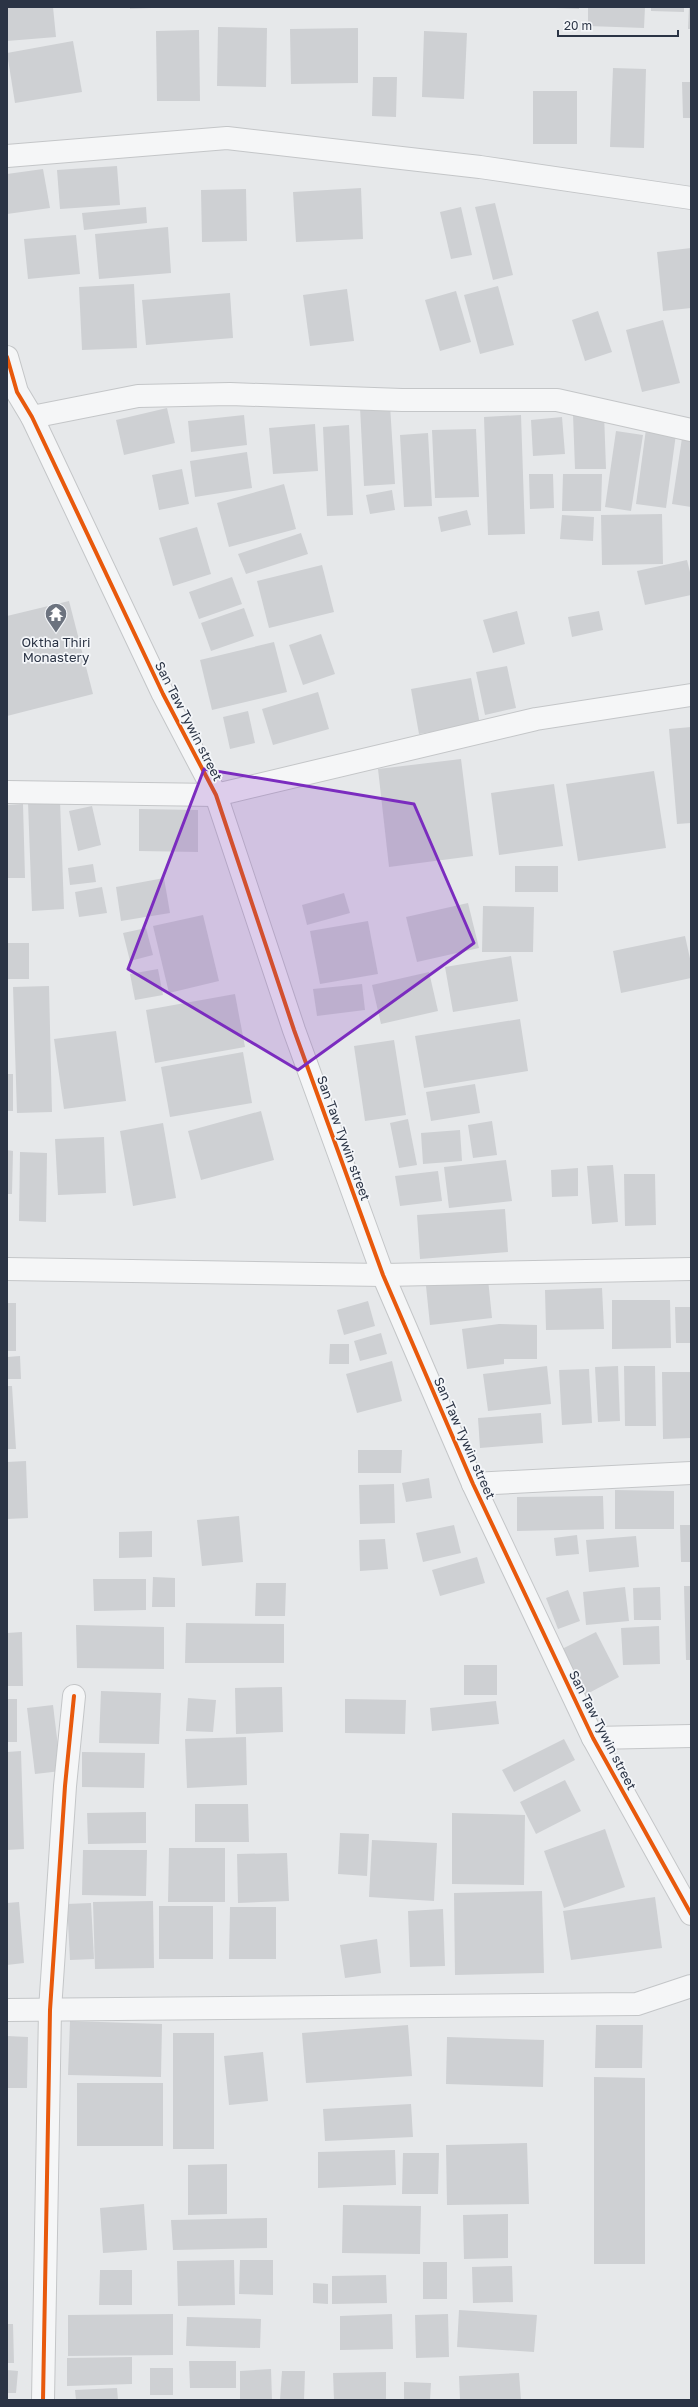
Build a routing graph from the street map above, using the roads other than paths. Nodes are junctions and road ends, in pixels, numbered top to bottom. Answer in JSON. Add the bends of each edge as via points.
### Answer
{"nodes":[{"id":1,"x":7,"y":156,"type":"edge"},
{"id":2,"x":691,"y":198,"type":"edge"},
{"id":3,"x":7,"y":357,"type":"edge"},
{"id":4,"x":32,"y":417,"type":"junction"},
{"id":5,"x":691,"y":430,"type":"edge"},
{"id":6,"x":691,"y":695,"type":"edge"},
{"id":7,"x":7,"y":792,"type":"edge"},
{"id":8,"x":216,"y":795,"type":"junction"},
{"id":9,"x":7,"y":1269,"type":"edge"},
{"id":10,"x":691,"y":1269,"type":"edge"},
{"id":11,"x":383,"y":1275,"type":"junction"},
{"id":12,"x":691,"y":1473,"type":"edge"},
{"id":13,"x":473,"y":1484,"type":"junction"},
{"id":14,"x":74,"y":1696,"type":"dead end"},
{"id":15,"x":691,"y":1736,"type":"edge"},
{"id":16,"x":593,"y":1738,"type":"junction"},
{"id":17,"x":691,"y":1914,"type":"edge"},
{"id":18,"x":691,"y":1986,"type":"edge"},
{"id":19,"x":7,"y":2010,"type":"edge"},
{"id":20,"x":50,"y":2010,"type":"junction"},
{"id":21,"x":43,"y":2400,"type":"edge"}],
"edges":[{"from":1,"to":2,"type":"street","via":[[227,138],[480,166]]},
{"from":3,"to":4,"type":"street","name":"San Taw Tywin street","via":[[17,392]]},
{"from":4,"to":5,"type":"street","via":[[138,396],[230,394],[402,400],[557,400]]},
{"from":4,"to":8,"type":"street","name":"San Taw Tywin street","via":[[163,694]]},
{"from":6,"to":8,"type":"street","via":[[536,719]]},
{"from":7,"to":8,"type":"street"},
{"from":8,"to":11,"type":"street","name":"San Taw Tywin street","via":[[294,1030]]},
{"from":9,"to":11,"type":"street"},
{"from":10,"to":11,"type":"street"},
{"from":11,"to":13,"type":"street","name":"San Taw Tywin street"},
{"from":12,"to":13,"type":"street"},
{"from":13,"to":16,"type":"street","name":"San Taw Tywin street"},
{"from":14,"to":20,"type":"street"},
{"from":15,"to":16,"type":"street"},
{"from":16,"to":17,"type":"street","name":"San Taw Tywin street"},
{"from":18,"to":20,"type":"street","via":[[637,2004]]},
{"from":19,"to":20,"type":"street"},
{"from":20,"to":21,"type":"street"}]}
